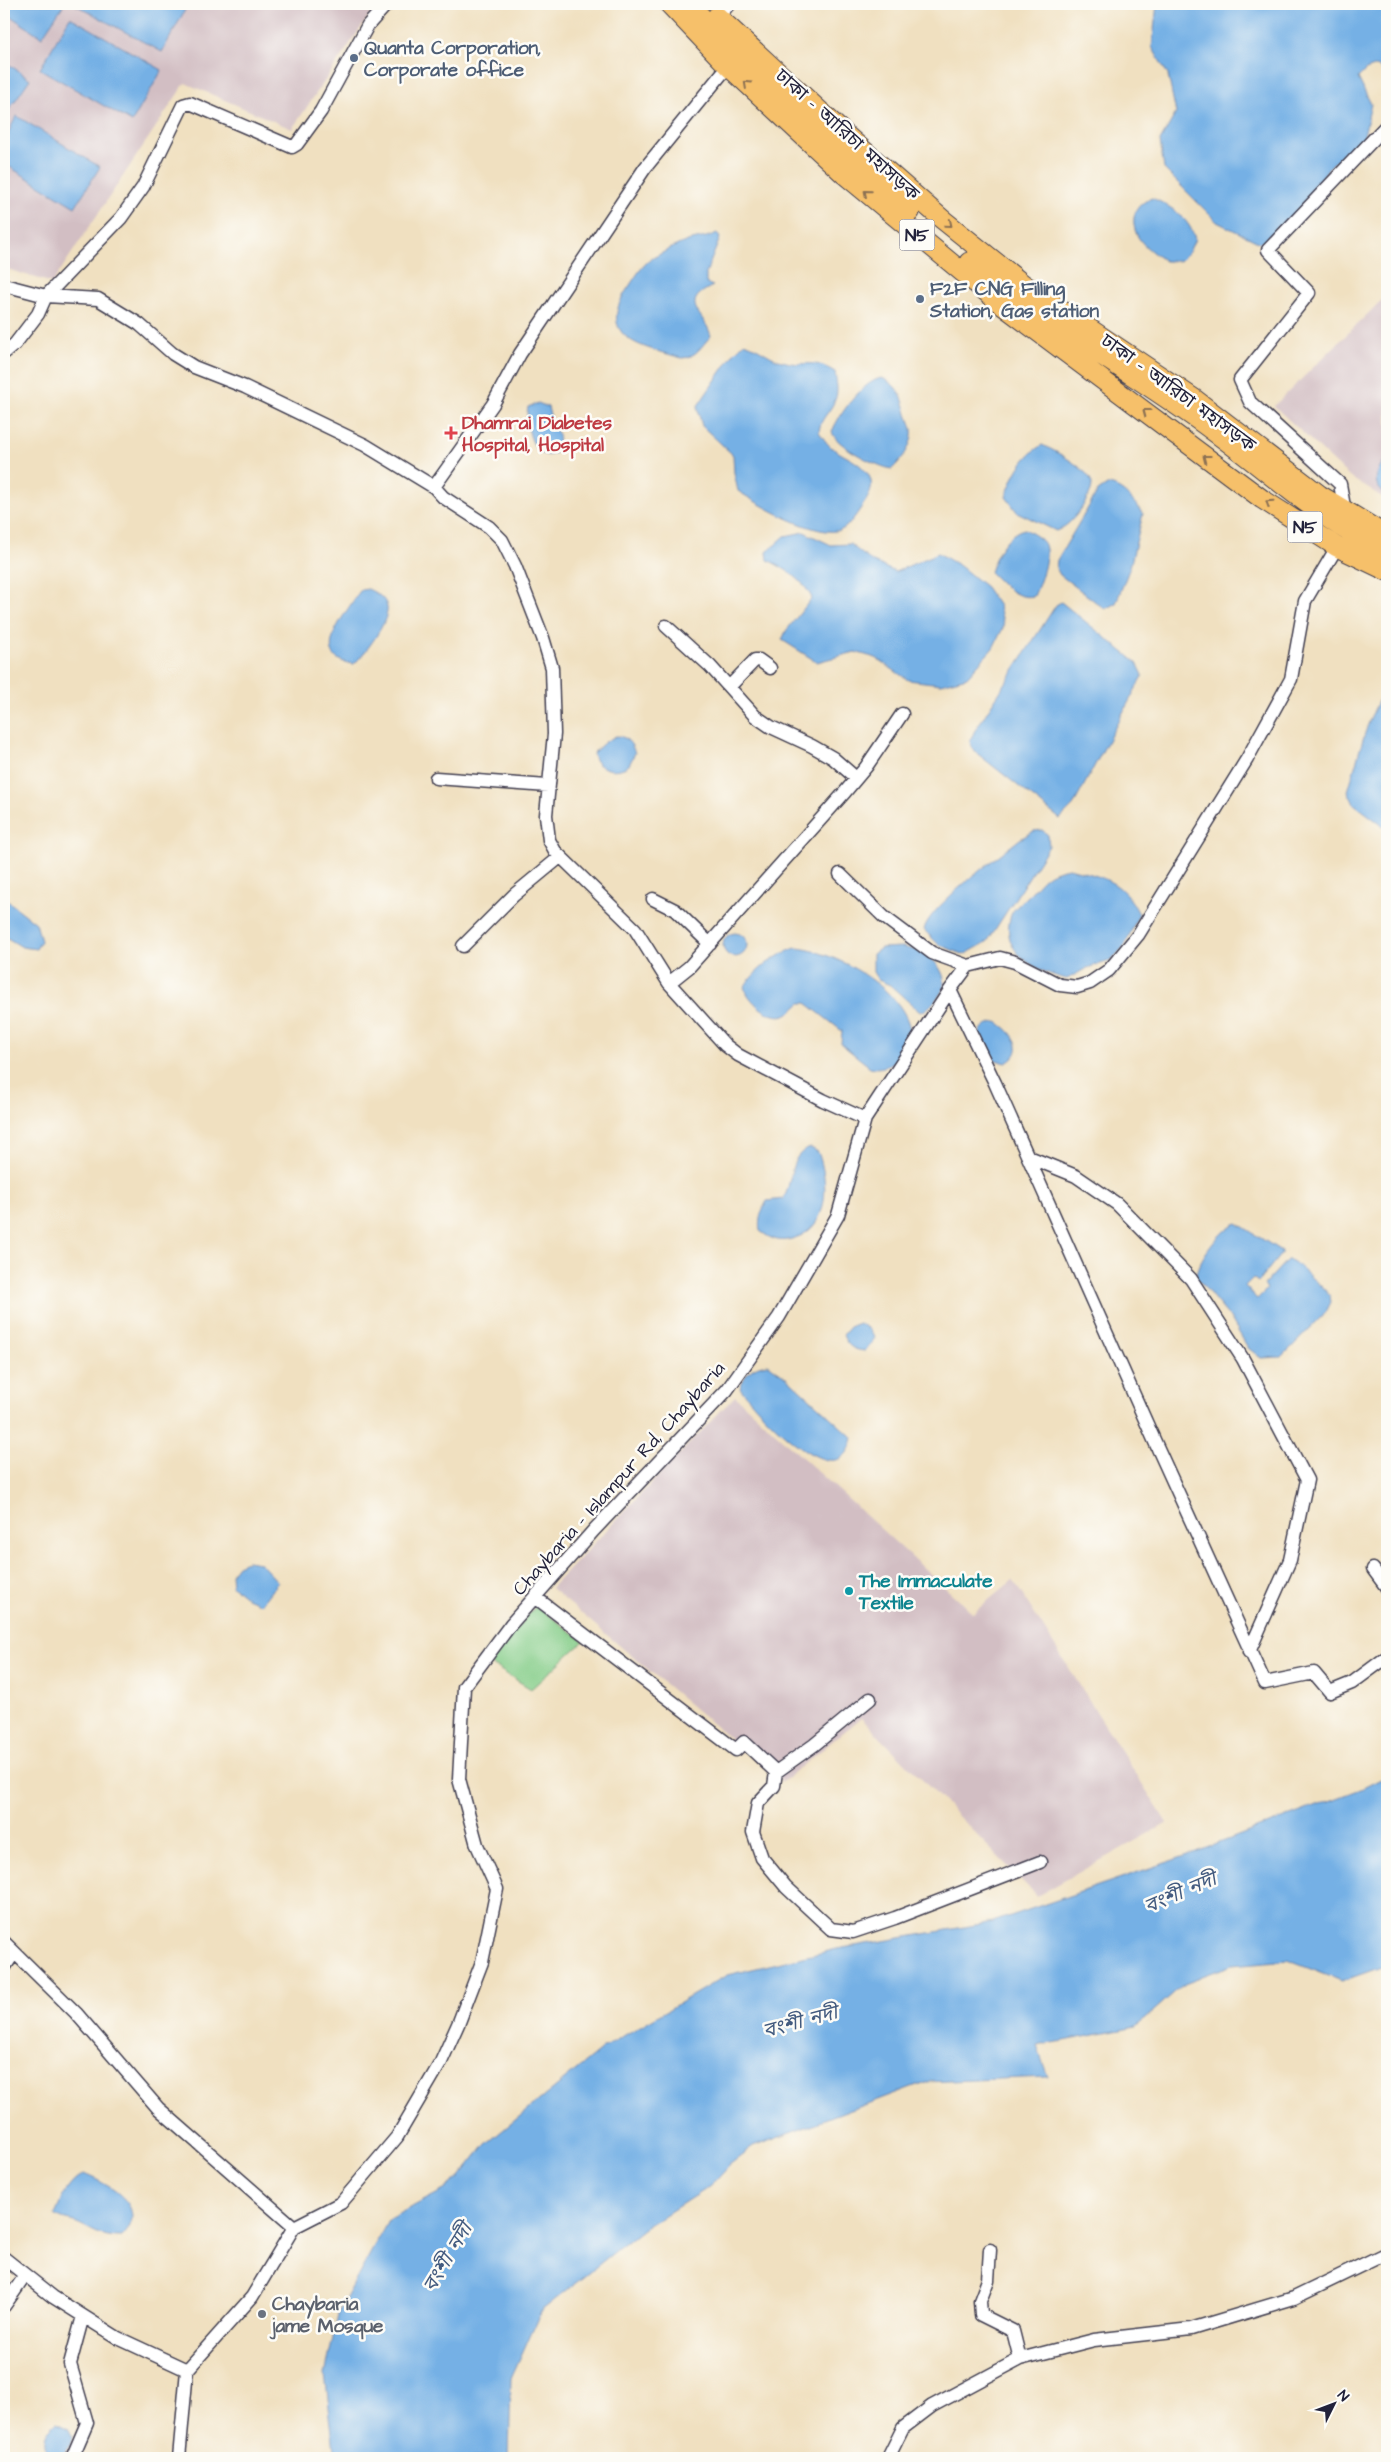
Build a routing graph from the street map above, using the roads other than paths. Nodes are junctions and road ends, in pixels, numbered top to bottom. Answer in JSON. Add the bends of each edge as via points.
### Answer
{"nodes":[{"id":1,"x":387,"y":4,"type":"edge"},
{"id":2,"x":669,"y":4,"type":"edge"},
{"id":3,"x":689,"y":4,"type":"edge"},
{"id":4,"x":706,"y":4,"type":"edge"},
{"id":5,"x":724,"y":11,"type":"edge"},
{"id":6,"x":728,"y":66,"type":"junction"},
{"id":7,"x":1387,"y":125,"type":"edge"},
{"id":8,"x":4,"y":285,"type":"edge"},
{"id":9,"x":46,"y":296,"type":"junction"},
{"id":10,"x":4,"y":354,"type":"edge"},
{"id":11,"x":1191,"y":406,"type":"junction"},
{"id":12,"x":434,"y":487,"type":"junction"},
{"id":13,"x":1345,"y":512,"type":"junction"},
{"id":14,"x":1387,"y":536,"type":"edge"},
{"id":15,"x":1337,"y":547,"type":"junction"},
{"id":16,"x":1387,"y":553,"type":"edge"},
{"id":17,"x":1387,"y":571,"type":"edge"},
{"id":18,"x":666,"y":626,"type":"dead end"},
{"id":19,"x":770,"y":668,"type":"dead end"},
{"id":20,"x":729,"y":687,"type":"junction"},
{"id":21,"x":902,"y":714,"type":"dead end"},
{"id":22,"x":436,"y":778,"type":"dead end"},
{"id":23,"x":856,"y":778,"type":"junction"},
{"id":24,"x":548,"y":786,"type":"junction"},
{"id":25,"x":560,"y":857,"type":"junction"},
{"id":26,"x":840,"y":874,"type":"dead end"},
{"id":27,"x":653,"y":898,"type":"dead end"},
{"id":28,"x":710,"y":944,"type":"junction"},
{"id":29,"x":463,"y":946,"type":"dead end"},
{"id":30,"x":968,"y":966,"type":"junction"},
{"id":31,"x":669,"y":983,"type":"junction"},
{"id":32,"x":950,"y":990,"type":"junction"},
{"id":33,"x":865,"y":1119,"type":"junction"},
{"id":34,"x":1029,"y":1157,"type":"junction"},
{"id":35,"x":1373,"y":1569,"type":"dead end"},
{"id":36,"x":1387,"y":1588,"type":"edge"},
{"id":37,"x":535,"y":1598,"type":"junction"},
{"id":38,"x":1249,"y":1652,"type":"junction"},
{"id":39,"x":1387,"y":1657,"type":"edge"},
{"id":40,"x":870,"y":1698,"type":"dead end"},
{"id":41,"x":776,"y":1772,"type":"junction"},
{"id":42,"x":1040,"y":1862,"type":"dead end"},
{"id":43,"x":4,"y":1942,"type":"edge"},
{"id":44,"x":14,"y":1953,"type":"junction"},
{"id":45,"x":4,"y":1968,"type":"edge"},
{"id":46,"x":294,"y":2227,"type":"junction"},
{"id":47,"x":990,"y":2250,"type":"dead end"},
{"id":48,"x":1387,"y":2253,"type":"edge"},
{"id":49,"x":4,"y":2258,"type":"edge"},
{"id":50,"x":26,"y":2276,"type":"junction"},
{"id":51,"x":4,"y":2306,"type":"edge"},
{"id":52,"x":83,"y":2316,"type":"junction"},
{"id":53,"x":1020,"y":2359,"type":"junction"},
{"id":54,"x":186,"y":2370,"type":"junction"},
{"id":55,"x":72,"y":2458,"type":"edge"},
{"id":56,"x":179,"y":2458,"type":"edge"},
{"id":57,"x":888,"y":2458,"type":"edge"}],
"edges":[{"from":1,"to":9,"type":"street","via":[[368,25],[321,111],[298,144],[292,147],[190,103],[183,105],[143,187],[126,210]]},
{"from":2,"to":6,"type":"highway","number":"N5"},
{"from":3,"to":11,"type":"highway","number":"N5","via":[[857,167],[980,271],[1042,317]]},
{"from":4,"to":5,"type":"highway","name":"ঢাকা - আরিচা মহাসড়ক","number":"N5"},
{"from":5,"to":11,"type":"highway","name":"ঢাকা - আরিচা মহাসড়ক","number":"N5","one_way":true,"via":[[846,135],[942,219],[1016,278]]},
{"from":6,"to":12,"type":"street","via":[[645,168],[520,354],[493,404]]},
{"from":15,"to":6,"type":"highway","number":"N5","one_way":true,"via":[[1227,474],[1002,305],[845,175]]},
{"from":7,"to":13,"type":"street","via":[[1268,250],[1309,293],[1240,380],[1250,402],[1340,484]]},
{"from":8,"to":9,"type":"street"},
{"from":9,"to":10,"type":"street","via":[[38,314]]},
{"from":9,"to":12,"type":"street","via":[[98,299],[139,324],[194,367],[245,387],[365,445]]},
{"from":11,"to":13,"type":"highway","name":"ঢাকা - আরিচা মহাসড়ক","number":"N5"},
{"from":11,"to":16,"type":"highway","number":"N5","via":[[1264,471],[1312,508]]},
{"from":12,"to":24,"type":"street","via":[[443,497],[490,527],[502,540],[537,623],[552,668],[554,734]]},
{"from":13,"to":14,"type":"highway","name":"ঢাকা - আরিচা মহাসড়ক","number":"N5"},
{"from":15,"to":17,"type":"highway","number":"N5"},
{"from":15,"to":30,"type":"street","via":[[1305,601],[1291,679],[1247,759],[1138,935],[1109,970],[1077,988],[1060,985],[1015,962],[1000,958]]},
{"from":18,"to":20,"type":"street"},
{"from":19,"to":20,"type":"street","via":[[755,660]]},
{"from":20,"to":23,"type":"street","via":[[760,720],[833,758]]},
{"from":21,"to":23,"type":"street"},
{"from":22,"to":24,"type":"street"},
{"from":23,"to":28,"type":"street"},
{"from":24,"to":25,"type":"street","via":[[546,815],[549,840]]},
{"from":25,"to":29,"type":"street","via":[[514,895]]},
{"from":25,"to":31,"type":"street","via":[[635,929]]},
{"from":26,"to":30,"type":"street","via":[[904,934],[932,952]]},
{"from":27,"to":28,"type":"street","via":[[675,910]]},
{"from":28,"to":31,"type":"street"},
{"from":30,"to":32,"type":"street","name":"Chaybaria - Islampur Rd, Chaybaria"},
{"from":31,"to":33,"type":"street","via":[[738,1055]]},
{"from":32,"to":33,"type":"street","name":"Chaybaria - Islampur Rd, Chaybaria"},
{"from":32,"to":34,"type":"street"},
{"from":33,"to":37,"type":"street","name":"Chaybaria - Islampur Rd, Chaybaria","via":[[838,1215],[779,1317],[727,1390],[594,1530]]},
{"from":34,"to":38,"type":"street"},
{"from":34,"to":38,"type":"street","via":[[1076,1176],[1117,1204],[1191,1279],[1243,1359],[1307,1480],[1290,1560]]},
{"from":35,"to":36,"type":"street"},
{"from":37,"to":41,"type":"street","via":[[736,1750],[744,1742]]},
{"from":37,"to":46,"type":"street","name":"Chaybaria - Islampur Rd, Chaybaria","via":[[511,1624],[464,1687],[459,1779],[477,1845],[497,1889],[482,1962],[441,2062],[397,2137],[341,2203]]},
{"from":38,"to":39,"type":"street","via":[[1265,1683],[1314,1673],[1330,1692],[1352,1683]]},
{"from":40,"to":41,"type":"street"},
{"from":41,"to":42,"type":"street","via":[[774,1786],[758,1803],[753,1832],[762,1858],[786,1887],[831,1929],[853,1932]]},
{"from":43,"to":44,"type":"street"},
{"from":44,"to":45,"type":"street"},
{"from":44,"to":46,"type":"street","via":[[76,2013],[158,2108]]},
{"from":46,"to":54,"type":"street","via":[[252,2297]]},
{"from":47,"to":53,"type":"street","via":[[988,2280],[980,2301],[981,2315],[1013,2331]]},
{"from":48,"to":53,"type":"street","via":[[1294,2298],[1191,2329],[1094,2340]]},
{"from":49,"to":50,"type":"street"},
{"from":50,"to":51,"type":"street"},
{"from":50,"to":52,"type":"street"},
{"from":52,"to":54,"type":"street","via":[[118,2338]]},
{"from":52,"to":55,"type":"street","via":[[70,2364],[87,2423]]},
{"from":53,"to":57,"type":"street","via":[[932,2406],[903,2428]]},
{"from":54,"to":56,"type":"street"}]}
